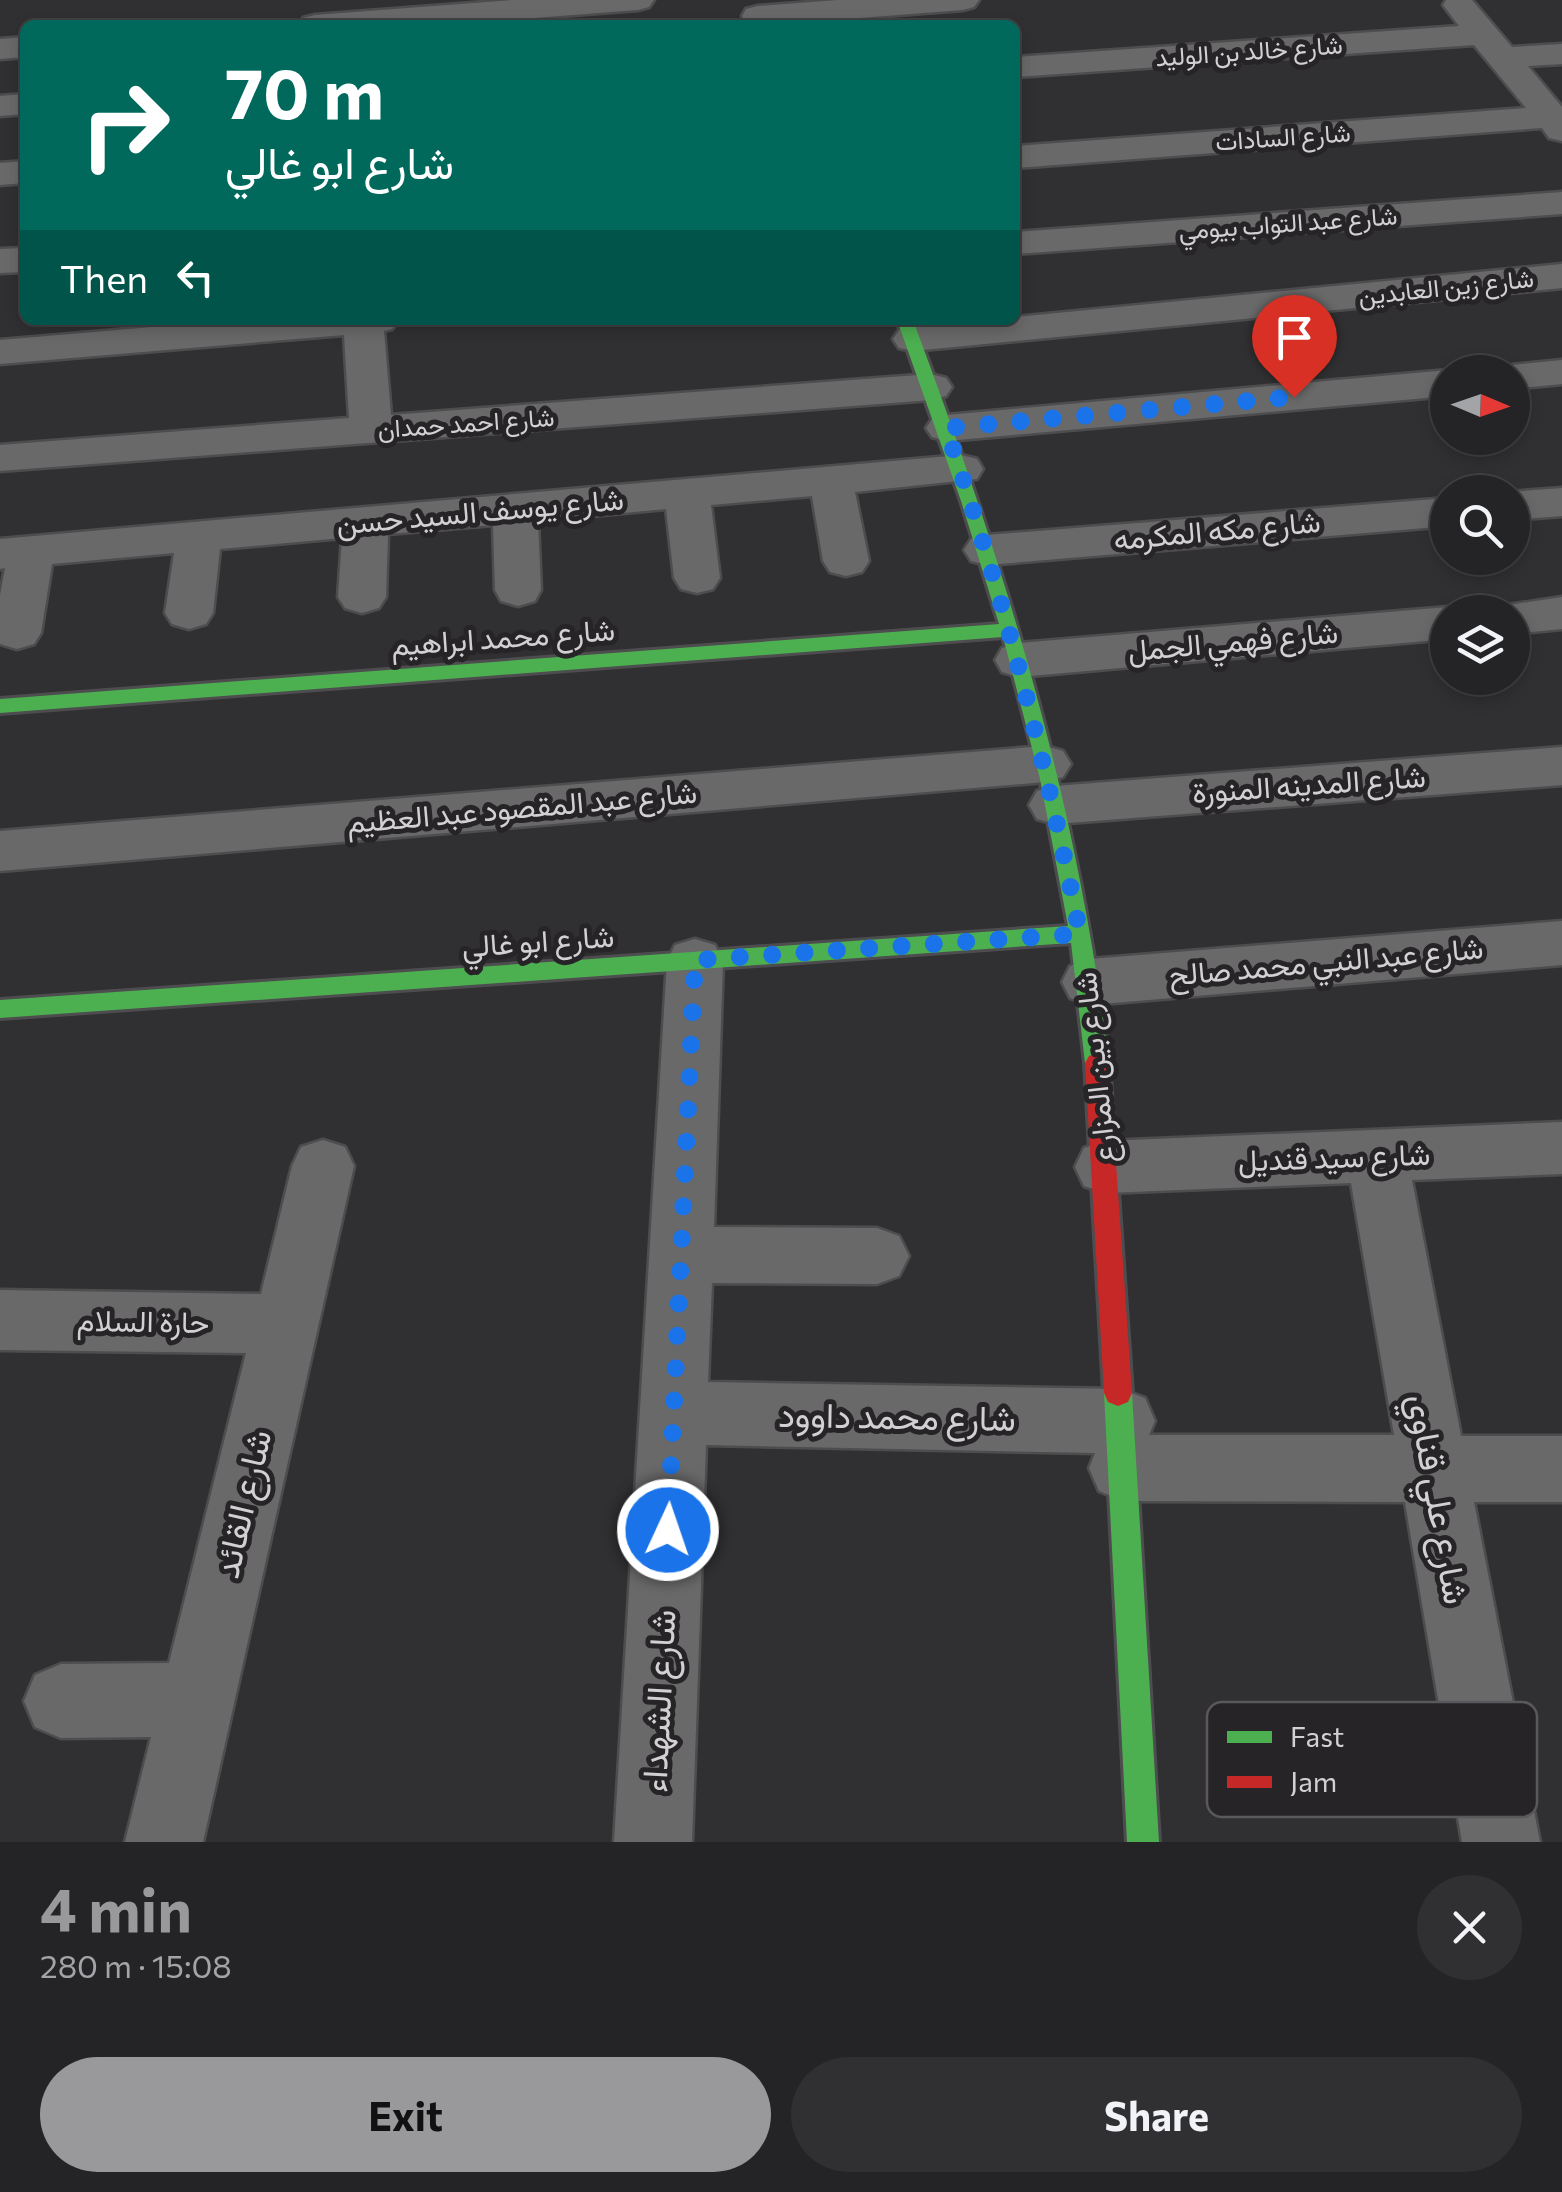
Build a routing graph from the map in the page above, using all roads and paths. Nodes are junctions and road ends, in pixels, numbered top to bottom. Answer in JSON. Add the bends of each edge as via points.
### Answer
{"nodes":[{"id":1,"x":638,"y":0,"type":"edge"},
{"id":2,"x":963,"y":0,"type":"edge"},
{"id":3,"x":1454,"y":0,"type":"edge"},
{"id":4,"x":757,"y":14,"type":"edge"},
{"id":5,"x":380,"y":20,"type":"edge"},
{"id":6,"x":1492,"y":46,"type":"junction"},
{"id":7,"x":1562,"y":54,"type":"edge"},
{"id":8,"x":1020,"y":67,"type":"edge"},
{"id":9,"x":1556,"y":124,"type":"edge"},
{"id":10,"x":1020,"y":156,"type":"edge"},
{"id":11,"x":1562,"y":203,"type":"edge"},
{"id":12,"x":1020,"y":243,"type":"edge"},
{"id":13,"x":1562,"y":276,"type":"edge"},
{"id":14,"x":1020,"y":320,"type":"edge"},
{"id":15,"x":316,"y":325,"type":"edge"},
{"id":16,"x":363,"y":325,"type":"edge"},
{"id":17,"x":958,"y":325,"type":"edge"},
{"id":18,"x":909,"y":329,"type":"edge"},
{"id":19,"x":0,"y":352,"type":"edge"},
{"id":20,"x":1562,"y":372,"type":"edge"},
{"id":21,"x":1530,"y":375,"type":"edge"},
{"id":22,"x":1430,"y":385,"type":"edge"},
{"id":23,"x":931,"y":387,"type":"junction"},
{"id":24,"x":371,"y":430,"type":"junction"},
{"id":25,"x":954,"y":448,"type":"junction"},
{"id":26,"x":0,"y":458,"type":"edge"},
{"id":27,"x":831,"y":480,"type":"junction"},
{"id":28,"x":687,"y":493,"type":"junction"},
{"id":29,"x":1562,"y":502,"type":"edge"},
{"id":30,"x":1530,"y":505,"type":"edge"},
{"id":31,"x":515,"y":508,"type":"junction"},
{"id":32,"x":1430,"y":513,"type":"edge"},
{"id":33,"x":366,"y":522,"type":"junction"},
{"id":34,"x":200,"y":536,"type":"junction"},
{"id":35,"x":986,"y":550,"type":"junction"},
{"id":36,"x":15,"y":553,"type":"edge"},
{"id":37,"x":846,"y":561,"type":"dead end"},
{"id":38,"x":697,"y":578,"type":"dead end"},
{"id":39,"x":518,"y":590,"type":"dead end"},
{"id":40,"x":362,"y":596,"type":"dead end"},
{"id":41,"x":188,"y":613,"type":"dead end"},
{"id":42,"x":1562,"y":614,"type":"edge"},
{"id":43,"x":1530,"y":617,"type":"edge"},
{"id":44,"x":1430,"y":624,"type":"edge"},
{"id":45,"x":17,"y":633,"type":"dead end"},
{"id":46,"x":1014,"y":645,"type":"junction"},
{"id":47,"x":0,"y":706,"type":"edge"},
{"id":48,"x":1562,"y":766,"type":"edge"},
{"id":49,"x":1050,"y":784,"type":"junction"},
{"id":50,"x":0,"y":851,"type":"edge"},
{"id":51,"x":1562,"y":943,"type":"edge"},
{"id":52,"x":1086,"y":958,"type":"junction"},
{"id":53,"x":695,"y":960,"type":"junction"},
{"id":54,"x":0,"y":1010,"type":"edge"},
{"id":55,"x":1562,"y":1148,"type":"edge"},
{"id":56,"x":1377,"y":1156,"type":"junction"},
{"id":57,"x":324,"y":1166,"type":"dead end"},
{"id":58,"x":1106,"y":1168,"type":"junction"},
{"id":59,"x":681,"y":1254,"type":"junction"},
{"id":60,"x":877,"y":1256,"type":"dead end"},
{"id":61,"x":0,"y":1320,"type":"edge"},
{"id":62,"x":286,"y":1324,"type":"junction"},
{"id":63,"x":673,"y":1413,"type":"junction"},
{"id":64,"x":1122,"y":1444,"type":"junction"},
{"id":65,"x":1432,"y":1468,"type":"junction"},
{"id":66,"x":1562,"y":1469,"type":"edge"},
{"id":67,"x":197,"y":1700,"type":"junction"},
{"id":68,"x":62,"y":1701,"type":"dead end"},
{"id":69,"x":1475,"y":1702,"type":"edge"},
{"id":70,"x":1496,"y":1817,"type":"edge"},
{"id":71,"x":164,"y":1842,"type":"edge"},
{"id":72,"x":653,"y":1842,"type":"edge"},
{"id":73,"x":1143,"y":1842,"type":"edge"},
{"id":74,"x":1501,"y":1842,"type":"edge"}],
"edges":[{"from":1,"to":5,"type":"street"},
{"from":2,"to":4,"type":"street"},
{"from":3,"to":6,"type":"street"},
{"from":6,"to":7,"type":"street","name":"شارع خالد بن الوليد"},
{"from":6,"to":8,"type":"street","name":"شارع خالد بن الوليد"},
{"from":6,"to":9,"type":"street"},
{"from":9,"to":10,"type":"street","name":"شارع السادات"},
{"from":11,"to":12,"type":"street","name":"شارع عبد التواب بيومي"},
{"from":13,"to":14,"type":"street","name":"شارع زين العابدين"},
{"from":15,"to":19,"type":"street"},
{"from":16,"to":24,"type":"street"},
{"from":17,"to":18,"type":"street","name":"شارع زين العابدين"},
{"from":18,"to":23,"type":"street","name":"شارع بين المزارع"},
{"from":20,"to":21,"type":"street"},
{"from":22,"to":25,"type":"street","name":"شارع يوسف السيد حسن"},
{"from":23,"to":24,"type":"street","name":"شارع احمد حمدان"},
{"from":23,"to":25,"type":"street","name":"شارع بين المزارع"},
{"from":24,"to":26,"type":"street","name":"شارع احمد حمدان"},
{"from":25,"to":27,"type":"street","name":"شارع يوسف السيد حسن"},
{"from":25,"to":35,"type":"street","name":"شارع بين المزارع"},
{"from":27,"to":28,"type":"street","name":"شارع يوسف السيد حسن"},
{"from":27,"to":37,"type":"street"},
{"from":28,"to":31,"type":"street","name":"شارع يوسف السيد حسن"},
{"from":28,"to":38,"type":"street"},
{"from":29,"to":30,"type":"street"},
{"from":31,"to":33,"type":"street","name":"شارع يوسف السيد حسن"},
{"from":31,"to":39,"type":"street"},
{"from":32,"to":35,"type":"street","name":"شارع مكه المكرمه"},
{"from":33,"to":34,"type":"street","name":"شارع يوسف السيد حسن"},
{"from":33,"to":40,"type":"street"},
{"from":34,"to":36,"type":"street","name":"شارع يوسف السيد حسن"},
{"from":34,"to":41,"type":"street"},
{"from":35,"to":46,"type":"street","name":"شارع بين المزارع"},
{"from":36,"to":45,"type":"street"},
{"from":42,"to":43,"type":"street"},
{"from":44,"to":46,"type":"street","name":"شارع فهمي الجمل"},
{"from":46,"to":47,"type":"street","name":"شارع محمد ابراهيم"},
{"from":46,"to":49,"type":"street","name":"شارع بين المزارع"},
{"from":48,"to":49,"type":"street","name":"شارع المدينه المنورة"},
{"from":49,"to":50,"type":"street","name":"شارع عبد المقصود عبد العظيم"},
{"from":49,"to":52,"type":"street","name":"شارع بين المزارع"},
{"from":51,"to":52,"type":"street","name":"شارع عبد النبي محمد صالح"},
{"from":52,"to":53,"type":"street","name":"شارع ابو غالي"},
{"from":52,"to":58,"type":"street","name":"شارع بين المزارع"},
{"from":53,"to":54,"type":"street","name":"شارع ابو غالي"},
{"from":53,"to":59,"type":"street","name":"شارع الشهداء"},
{"from":55,"to":56,"type":"street","name":"شارع سيد قنديل"},
{"from":56,"to":58,"type":"street","name":"شارع سيد قنديل"},
{"from":56,"to":65,"type":"street","name":"شارع علي قناوي"},
{"from":57,"to":62,"type":"street","name":"شارع القائد"},
{"from":58,"to":64,"type":"street","name":"شارع بين المزارع"},
{"from":59,"to":60,"type":"street"},
{"from":59,"to":63,"type":"street","name":"شارع الشهداء"},
{"from":61,"to":62,"type":"street","name":"حارة السلام"},
{"from":62,"to":67,"type":"street","name":"شارع القائد"},
{"from":63,"to":64,"type":"street","name":"شارع محمد داوود"},
{"from":63,"to":72,"type":"street","name":"شارع الشهداء"},
{"from":64,"to":65,"type":"street","name":"شارع محمد داوود"},
{"from":64,"to":73,"type":"street","name":"شارع بين المزارع"},
{"from":65,"to":66,"type":"street","name":"شارع محمد داوود"},
{"from":65,"to":69,"type":"street","name":"شارع علي قناوي"},
{"from":67,"to":68,"type":"street"},
{"from":67,"to":71,"type":"street","name":"شارع القائد"},
{"from":70,"to":74,"type":"street","name":"شارع علي قناوي"}]}
